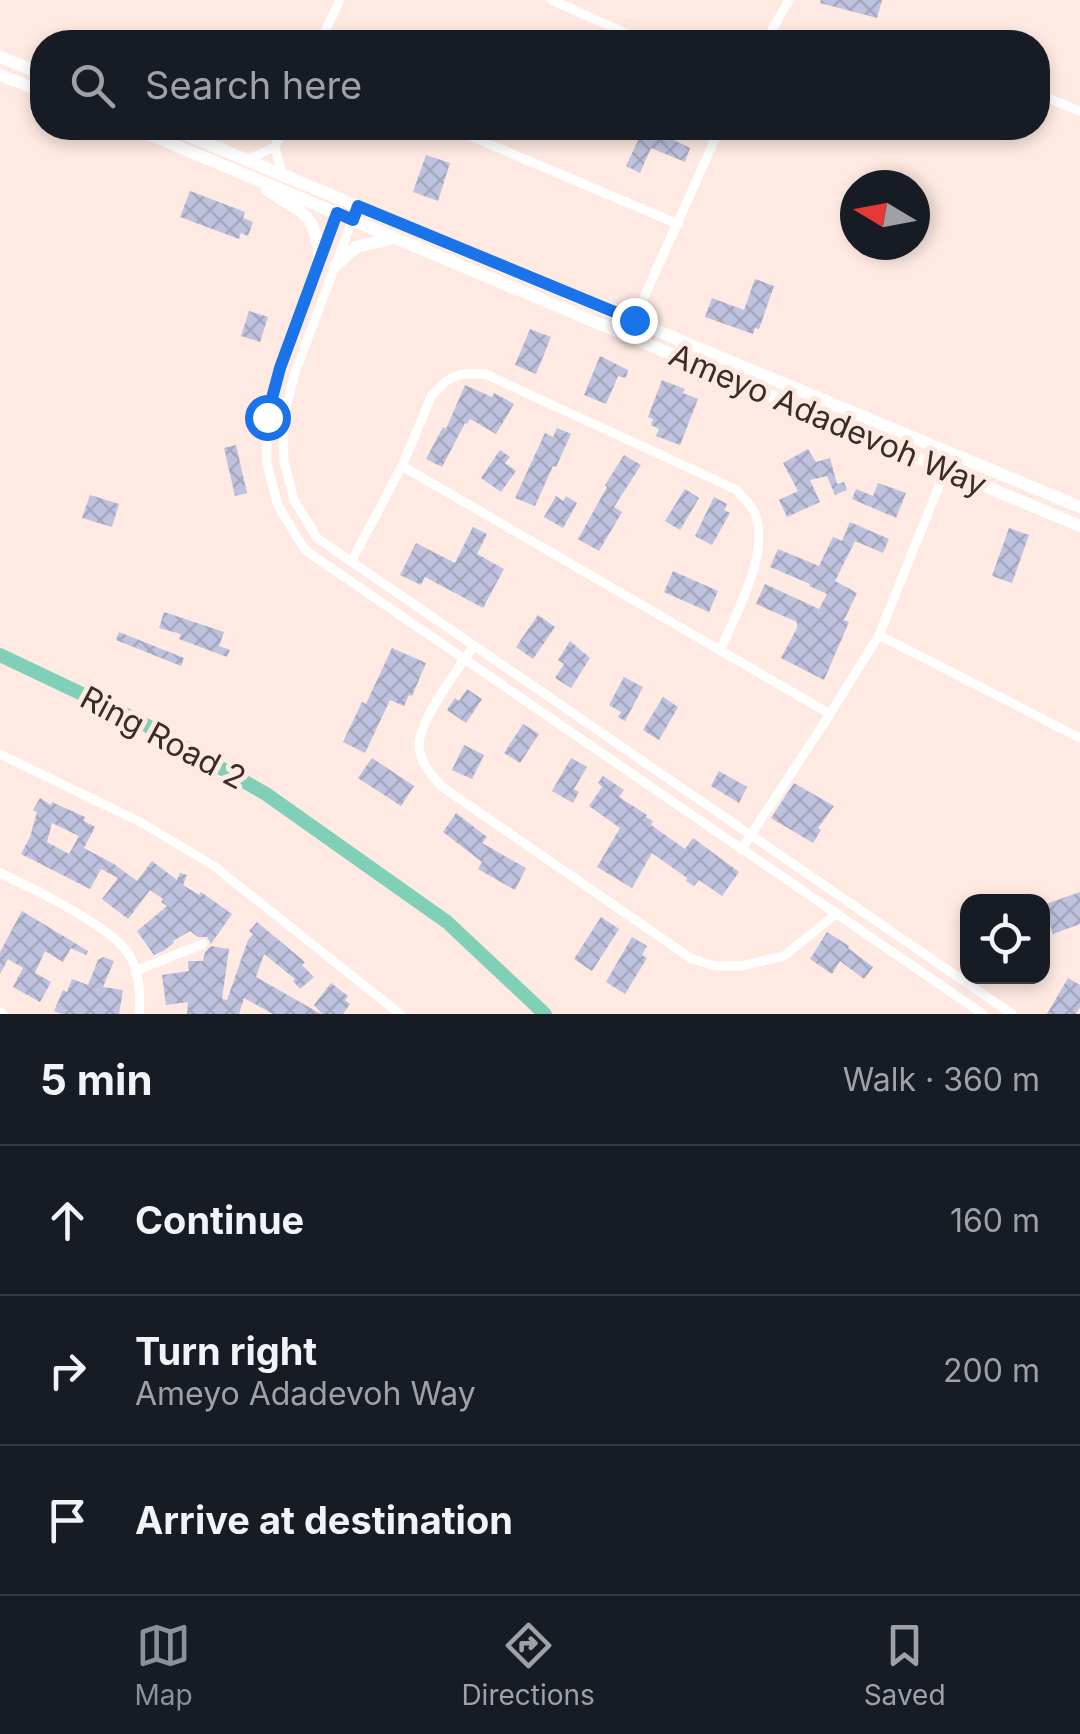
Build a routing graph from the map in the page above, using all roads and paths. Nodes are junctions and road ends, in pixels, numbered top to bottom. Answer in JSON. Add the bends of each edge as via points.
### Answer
{"nodes":[{"id":1,"x":340,"y":0,"type":"edge"},
{"id":2,"x":551,"y":0,"type":"edge"},
{"id":3,"x":789,"y":0,"type":"edge"},
{"id":4,"x":326,"y":30,"type":"edge"},
{"id":5,"x":619,"y":30,"type":"edge"},
{"id":6,"x":771,"y":30,"type":"edge"},
{"id":7,"x":0,"y":57,"type":"edge"},
{"id":8,"x":30,"y":69,"type":"edge"},
{"id":9,"x":0,"y":75,"type":"edge"},
{"id":10,"x":30,"y":87,"type":"edge"},
{"id":11,"x":1050,"y":99,"type":"edge"},
{"id":12,"x":1080,"y":111,"type":"edge"},
{"id":13,"x":163,"y":140,"type":"edge"},
{"id":14,"x":199,"y":140,"type":"edge"},
{"id":15,"x":278,"y":140,"type":"edge"},
{"id":16,"x":479,"y":140,"type":"edge"},
{"id":17,"x":715,"y":140,"type":"edge"},
{"id":18,"x":275,"y":146,"type":"junction"},
{"id":19,"x":248,"y":160,"type":"junction"},
{"id":20,"x":235,"y":170,"type":"junction"},
{"id":21,"x":282,"y":174,"type":"junction"},
{"id":22,"x":340,"y":206,"type":"junction"},
{"id":23,"x":355,"y":213,"type":"junction"},
{"id":24,"x":678,"y":224,"type":"junction"},
{"id":25,"x":396,"y":238,"type":"junction"},
{"id":26,"x":320,"y":260,"type":"junction"},
{"id":27,"x":336,"y":266,"type":"junction"},
{"id":28,"x":634,"y":320,"type":"junction"},
{"id":29,"x":627,"y":335,"type":"junction"},
{"id":30,"x":952,"y":453,"type":"junction"},
{"id":31,"x":402,"y":466,"type":"junction"},
{"id":32,"x":945,"y":469,"type":"junction"},
{"id":33,"x":1080,"y":506,"type":"edge"},
{"id":34,"x":1080,"y":526,"type":"edge"},
{"id":35,"x":351,"y":562,"type":"junction"},
{"id":36,"x":878,"y":635,"type":"junction"},
{"id":37,"x":473,"y":647,"type":"junction"},
{"id":38,"x":720,"y":652,"type":"junction"},
{"id":39,"x":0,"y":655,"type":"edge"},
{"id":40,"x":464,"y":660,"type":"junction"},
{"id":41,"x":830,"y":714,"type":"junction"},
{"id":42,"x":1080,"y":738,"type":"edge"},
{"id":43,"x":0,"y":754,"type":"edge"},
{"id":44,"x":750,"y":836,"type":"junction"},
{"id":45,"x":740,"y":850,"type":"junction"},
{"id":46,"x":0,"y":874,"type":"edge"},
{"id":47,"x":837,"y":913,"type":"junction"},
{"id":48,"x":203,"y":944,"type":"dead end"},
{"id":49,"x":135,"y":970,"type":"junction"},
{"id":50,"x":139,"y":1014,"type":"edge"},
{"id":51,"x":400,"y":1014,"type":"edge"},
{"id":52,"x":545,"y":1014,"type":"edge"},
{"id":53,"x":982,"y":1014,"type":"edge"},
{"id":54,"x":1012,"y":1014,"type":"edge"}],
"edges":[{"from":1,"to":4,"type":"street"},
{"from":2,"to":5,"type":"street"},
{"from":3,"to":6,"type":"street"},
{"from":7,"to":8,"type":"street"},
{"from":9,"to":10,"type":"street"},
{"from":11,"to":12,"type":"street"},
{"from":13,"to":20,"type":"street","name":"Ameyo Adadevoh Way"},
{"from":14,"to":19,"type":"street","name":"Ameyo Adadevoh Way"},
{"from":15,"to":18,"type":"street"},
{"from":16,"to":24,"type":"street"},
{"from":17,"to":24,"type":"street"},
{"from":18,"to":19,"type":"street"},
{"from":18,"to":21,"type":"street"},
{"from":19,"to":21,"type":"street","name":"Ameyo Adadevoh Way"},
{"from":20,"to":22,"type":"street","name":"Ameyo Adadevoh Way"},
{"from":20,"to":26,"type":"street","via":[[311,220]]},
{"from":21,"to":22,"type":"street","name":"Ameyo Adadevoh Way"},
{"from":22,"to":23,"type":"street","name":"Ameyo Adadevoh Way"},
{"from":22,"to":26,"type":"street"},
{"from":23,"to":25,"type":"street","name":"Ameyo Adadevoh Way"},
{"from":23,"to":27,"type":"street"},
{"from":23,"to":28,"type":"street","name":"Ameyo Adadevoh Way"},
{"from":24,"to":28,"type":"street"},
{"from":25,"to":27,"type":"street","via":[[356,247]]},
{"from":25,"to":29,"type":"street","name":"Ameyo Adadevoh Way"},
{"from":26,"to":40,"type":"street","via":[[267,417],[267,464],[278,506],[305,550]]},
{"from":27,"to":35,"type":"street","via":[[296,373],[284,419],[284,462],[294,500],[317,538]]},
{"from":28,"to":29,"type":"street"},
{"from":28,"to":30,"type":"street","name":"Ameyo Adadevoh Way"},
{"from":29,"to":32,"type":"street","name":"Ameyo Adadevoh Way"},
{"from":30,"to":32,"type":"street"},
{"from":30,"to":33,"type":"street","name":"Ameyo Adadevoh Way"},
{"from":31,"to":35,"type":"street"},
{"from":31,"to":38,"type":"street"},
{"from":31,"to":38,"type":"street","via":[[432,395],[461,374],[484,374],[736,490],[754,510],[760,534],[757,560]]},
{"from":32,"to":34,"type":"street","name":"Ameyo Adadevoh Way"},
{"from":32,"to":36,"type":"street"},
{"from":35,"to":37,"type":"street"},
{"from":36,"to":41,"type":"street"},
{"from":36,"to":42,"type":"street"},
{"from":37,"to":40,"type":"street"},
{"from":37,"to":44,"type":"street"},
{"from":38,"to":41,"type":"street"},
{"from":39,"to":52,"type":"main road","name":"Ring Road 2","via":[[139,721],[266,794],[447,922]]},
{"from":40,"to":45,"type":"street"},
{"from":40,"to":47,"type":"street","via":[[422,727],[426,768],[441,786],[692,959],[728,966],[784,956]]},
{"from":41,"to":44,"type":"street"},
{"from":43,"to":51,"type":"street","via":[[197,855]]},
{"from":44,"to":45,"type":"street"},
{"from":44,"to":54,"type":"street"},
{"from":45,"to":47,"type":"street"},
{"from":46,"to":49,"type":"street","via":[[109,934]]},
{"from":47,"to":53,"type":"street"},
{"from":48,"to":49,"type":"street"},
{"from":49,"to":50,"type":"street"}]}
